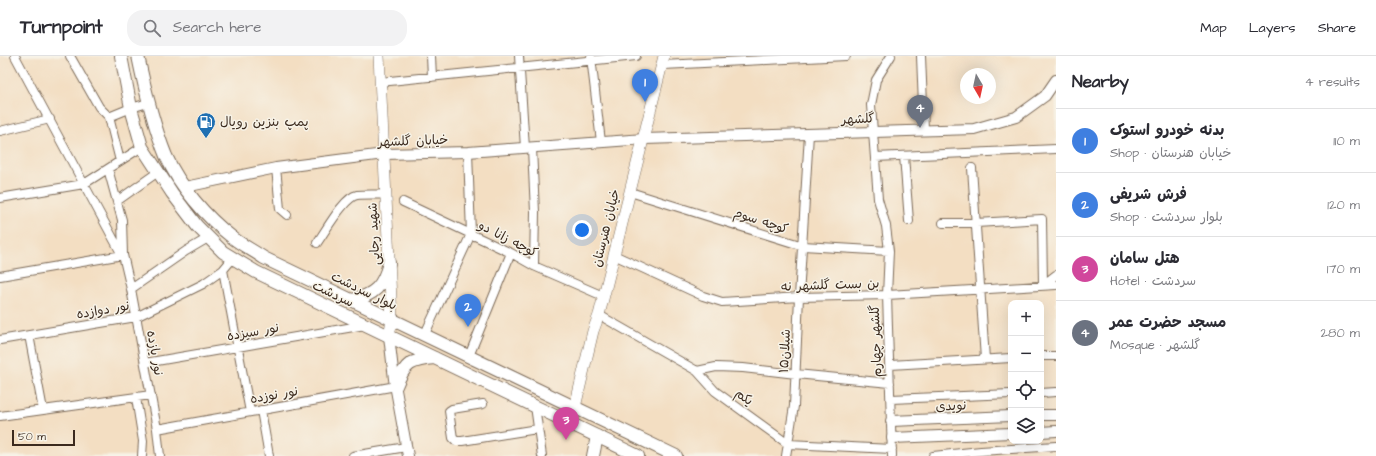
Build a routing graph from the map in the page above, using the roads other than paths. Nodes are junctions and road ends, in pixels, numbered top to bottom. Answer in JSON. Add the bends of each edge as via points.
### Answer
{"nodes":[{"id":1,"x":16,"y":56,"type":"edge"},
{"id":2,"x":70,"y":56,"type":"edge"},
{"id":3,"x":121,"y":56,"type":"edge"},
{"id":4,"x":138,"y":56,"type":"edge"},
{"id":5,"x":379,"y":56,"type":"edge"},
{"id":6,"x":431,"y":56,"type":"edge"},
{"id":7,"x":519,"y":56,"type":"edge"},
{"id":8,"x":636,"y":56,"type":"edge"},
{"id":9,"x":846,"y":56,"type":"edge"},
{"id":10,"x":891,"y":56,"type":"edge"},
{"id":11,"x":921,"y":56,"type":"edge"},
{"id":12,"x":591,"y":59,"type":"edge"},
{"id":13,"x":664,"y":60,"type":"edge"},
{"id":14,"x":520,"y":69,"type":"junction"},
{"id":15,"x":432,"y":77,"type":"junction"},
{"id":16,"x":1056,"y":80,"type":"edge"},
{"id":17,"x":380,"y":82,"type":"junction"},
{"id":18,"x":148,"y":103,"type":"junction"},
{"id":19,"x":131,"y":108,"type":"junction"},
{"id":20,"x":108,"y":117,"type":"junction"},
{"id":21,"x":50,"y":119,"type":"junction"},
{"id":22,"x":924,"y":130,"type":"junction"},
{"id":23,"x":0,"y":131,"type":"edge"},
{"id":24,"x":872,"y":132,"type":"junction"},
{"id":25,"x":809,"y":134,"type":"junction"},
{"id":26,"x":644,"y":139,"type":"junction"},
{"id":27,"x":601,"y":142,"type":"junction"},
{"id":28,"x":142,"y":147,"type":"junction"},
{"id":29,"x":528,"y":148,"type":"junction"},
{"id":30,"x":1056,"y":149,"type":"edge"},
{"id":31,"x":468,"y":152,"type":"junction"},
{"id":32,"x":384,"y":154,"type":"junction"},
{"id":33,"x":904,"y":156,"type":"junction"},
{"id":34,"x":875,"y":158,"type":"junction"},
{"id":35,"x":120,"y":162,"type":"junction"},
{"id":36,"x":276,"y":168,"type":"junction"},
{"id":37,"x":972,"y":168,"type":"dead end"},
{"id":38,"x":108,"y":169,"type":"junction"},
{"id":39,"x":158,"y":172,"type":"junction"},
{"id":40,"x":84,"y":184,"type":"junction"},
{"id":41,"x":184,"y":187,"type":"junction"},
{"id":42,"x":630,"y":192,"type":"junction"},
{"id":43,"x":386,"y":194,"type":"junction"},
{"id":44,"x":0,"y":198,"type":"edge"},
{"id":45,"x":117,"y":201,"type":"junction"},
{"id":46,"x":403,"y":202,"type":"dead end"},
{"id":47,"x":287,"y":215,"type":"dead end"},
{"id":48,"x":909,"y":221,"type":"dead end"},
{"id":49,"x":943,"y":223,"type":"dead end"},
{"id":50,"x":976,"y":223,"type":"junction"},
{"id":51,"x":471,"y":234,"type":"junction"},
{"id":52,"x":208,"y":238,"type":"junction"},
{"id":53,"x":317,"y":243,"type":"dead end"},
{"id":54,"x":803,"y":246,"type":"junction"},
{"id":55,"x":889,"y":251,"type":"junction"},
{"id":56,"x":511,"y":253,"type":"junction"},
{"id":57,"x":123,"y":255,"type":"junction"},
{"id":58,"x":614,"y":256,"type":"junction"},
{"id":59,"x":233,"y":258,"type":"junction"},
{"id":60,"x":389,"y":263,"type":"junction"},
{"id":61,"x":534,"y":266,"type":"junction"},
{"id":62,"x":223,"y":270,"type":"junction"},
{"id":63,"x":1056,"y":275,"type":"edge"},
{"id":64,"x":0,"y":276,"type":"edge"},
{"id":65,"x":1043,"y":285,"type":"junction"},
{"id":66,"x":1056,"y":285,"type":"edge"},
{"id":67,"x":980,"y":288,"type":"junction"},
{"id":68,"x":131,"y":289,"type":"junction"},
{"id":69,"x":886,"y":295,"type":"junction"},
{"id":70,"x":603,"y":296,"type":"junction"},
{"id":71,"x":799,"y":297,"type":"junction"},
{"id":72,"x":352,"y":300,"type":"junction"},
{"id":73,"x":599,"y":315,"type":"junction"},
{"id":74,"x":136,"y":317,"type":"junction"},
{"id":75,"x":392,"y":320,"type":"junction"},
{"id":76,"x":365,"y":325,"type":"junction"},
{"id":77,"x":29,"y":335,"type":"junction"},
{"id":78,"x":389,"y":336,"type":"junction"},
{"id":79,"x":424,"y":336,"type":"junction"},
{"id":80,"x":0,"y":340,"type":"edge"},
{"id":81,"x":238,"y":347,"type":"junction"},
{"id":82,"x":469,"y":356,"type":"junction"},
{"id":83,"x":1044,"y":356,"type":"edge"},
{"id":84,"x":1056,"y":356,"type":"edge"},
{"id":85,"x":435,"y":358,"type":"junction"},
{"id":86,"x":1008,"y":358,"type":"edge"},
{"id":87,"x":985,"y":359,"type":"junction"},
{"id":88,"x":145,"y":363,"type":"junction"},
{"id":89,"x":890,"y":365,"type":"junction"},
{"id":90,"x":697,"y":371,"type":"junction"},
{"id":91,"x":796,"y":374,"type":"junction"},
{"id":92,"x":890,"y":383,"type":"junction"},
{"id":93,"x":396,"y":386,"type":"junction"},
{"id":94,"x":1044,"y":392,"type":"edge"},
{"id":95,"x":1056,"y":392,"type":"edge"},
{"id":96,"x":1008,"y":394,"type":"edge"},
{"id":97,"x":151,"y":395,"type":"junction"},
{"id":98,"x":136,"y":398,"type":"junction"},
{"id":99,"x":891,"y":399,"type":"junction"},
{"id":100,"x":483,"y":404,"type":"dead end"},
{"id":101,"x":535,"y":406,"type":"junction"},
{"id":102,"x":575,"y":407,"type":"junction"},
{"id":103,"x":43,"y":410,"type":"junction"},
{"id":104,"x":261,"y":410,"type":"junction"},
{"id":105,"x":250,"y":412,"type":"junction"},
{"id":106,"x":1044,"y":415,"type":"edge"},
{"id":107,"x":1056,"y":415,"type":"edge"},
{"id":108,"x":0,"y":416,"type":"edge"},
{"id":109,"x":1008,"y":416,"type":"edge"},
{"id":110,"x":891,"y":421,"type":"junction"},
{"id":111,"x":571,"y":424,"type":"junction"},
{"id":112,"x":537,"y":428,"type":"junction"},
{"id":113,"x":157,"y":429,"type":"junction"},
{"id":114,"x":1056,"y":431,"type":"edge"},
{"id":115,"x":1044,"y":432,"type":"edge"},
{"id":116,"x":1008,"y":433,"type":"edge"},
{"id":117,"x":597,"y":436,"type":"junction"},
{"id":118,"x":892,"y":438,"type":"junction"},
{"id":119,"x":788,"y":444,"type":"junction"},
{"id":120,"x":1056,"y":446,"type":"edge"},
{"id":121,"x":407,"y":451,"type":"edge"},
{"id":122,"x":892,"y":452,"type":"edge"},
{"id":123,"x":981,"y":453,"type":"edge"},
{"id":124,"x":142,"y":456,"type":"edge"},
{"id":125,"x":160,"y":456,"type":"edge"},
{"id":126,"x":269,"y":456,"type":"edge"},
{"id":127,"x":353,"y":456,"type":"edge"},
{"id":128,"x":542,"y":456,"type":"edge"},
{"id":129,"x":594,"y":456,"type":"edge"},
{"id":130,"x":638,"y":456,"type":"edge"},
{"id":131,"x":676,"y":456,"type":"edge"},
{"id":132,"x":786,"y":456,"type":"edge"},
{"id":133,"x":933,"y":456,"type":"edge"}],
"edges":[{"from":1,"to":21,"type":"street"},
{"from":2,"to":20,"type":"street","via":[[99,107]]},
{"from":3,"to":19,"type":"main road","name":"سردشت"},
{"from":4,"to":18,"type":"main road","name":"بلوار سردشت"},
{"from":5,"to":17,"type":"main road","name":"شهید رجایی"},
{"from":6,"to":15,"type":"street"},
{"from":7,"to":14,"type":"street"},
{"from":8,"to":12,"type":"street"},
{"from":9,"to":13,"type":"street"},
{"from":10,"to":24,"type":"street","name":"گلشهر چهارم","via":[[876,80],[871,105]]},
{"from":11,"to":22,"type":"street"},
{"from":12,"to":14,"type":"street"},
{"from":12,"to":27,"type":"street"},
{"from":13,"to":26,"type":"main road","name":"خیابان هنرستان"},
{"from":14,"to":15,"type":"street"},
{"from":14,"to":29,"type":"street"},
{"from":15,"to":17,"type":"street"},
{"from":16,"to":22,"type":"street","name":"گلشهر","via":[[1045,96],[1016,117],[974,129]]},
{"from":17,"to":32,"type":"main road","name":"شهید رجایی"},
{"from":18,"to":19,"type":"street"},
{"from":18,"to":41,"type":"main road","name":"بلوار سردشت","via":[[167,156]]},
{"from":19,"to":20,"type":"street"},
{"from":19,"to":28,"type":"main road","name":"سردشت"},
{"from":20,"to":35,"type":"street"},
{"from":21,"to":23,"type":"street"},
{"from":21,"to":40,"type":"street"},
{"from":22,"to":24,"type":"street","name":"گلشهر"},
{"from":24,"to":25,"type":"street","name":"گلشهر"},
{"from":24,"to":34,"type":"street","name":"گلشهر چهارم"},
{"from":25,"to":26,"type":"street","name":"گلشهر"},
{"from":25,"to":54,"type":"street","name":"شیلان۱۵"},
{"from":26,"to":27,"type":"street","name":"خیابان گلشهر"},
{"from":26,"to":42,"type":"main road","name":"خیابان هنرستان"},
{"from":27,"to":29,"type":"street","name":"خیابان گلشهر"},
{"from":28,"to":35,"type":"street"},
{"from":28,"to":39,"type":"main road","name":"سردشت"},
{"from":29,"to":31,"type":"street","name":"خیابان گلشهر"},
{"from":29,"to":61,"type":"street","via":[[535,212]]},
{"from":30,"to":33,"type":"street"},
{"from":31,"to":32,"type":"street","name":"خیابان گلشهر"},
{"from":31,"to":51,"type":"street"},
{"from":32,"to":36,"type":"street","name":"خیابان گلشهر"},
{"from":32,"to":43,"type":"main road","name":"شهید رجایی"},
{"from":33,"to":34,"type":"street"},
{"from":33,"to":48,"type":"street"},
{"from":34,"to":55,"type":"street","name":"گلشهر چهارم","via":[[878,199],[886,226]]},
{"from":35,"to":38,"type":"street"},
{"from":36,"to":41,"type":"street","name":"خیابان گلشهر"},
{"from":36,"to":47,"type":"street","via":[[280,209]]},
{"from":37,"to":50,"type":"street"},
{"from":38,"to":40,"type":"street"},
{"from":38,"to":45,"type":"street"},
{"from":39,"to":45,"type":"street"},
{"from":39,"to":52,"type":"main road","name":"سردشت"},
{"from":40,"to":44,"type":"street"},
{"from":40,"to":57,"type":"street"},
{"from":41,"to":72,"type":"main road","name":"بلوار سردشت","via":[[207,215],[234,238],[264,258]]},
{"from":42,"to":54,"type":"street","name":"کوچه سوم"},
{"from":42,"to":58,"type":"main road","name":"خیابان هنرستان"},
{"from":43,"to":53,"type":"street","via":[[356,195],[350,198]]},
{"from":43,"to":60,"type":"main road","name":"شهید رجایی"},
{"from":45,"to":57,"type":"street","via":[[122,220]]},
{"from":46,"to":51,"type":"street","name":"کوچه زانا دو"},
{"from":49,"to":50,"type":"street"},
{"from":50,"to":65,"type":"street","via":[[1042,219]]},
{"from":50,"to":67,"type":"street"},
{"from":51,"to":56,"type":"street","name":"کوچه زانا دو"},
{"from":51,"to":79,"type":"street"},
{"from":52,"to":59,"type":"main road","name":"سردشت"},
{"from":52,"to":68,"type":"street"},
{"from":54,"to":55,"type":"street","name":"کوچه سوم"},
{"from":54,"to":71,"type":"street","name":"شیلان۱۵"},
{"from":55,"to":69,"type":"street","name":"گلشهر چهارم"},
{"from":56,"to":61,"type":"street","name":"کوچه زانا دو"},
{"from":56,"to":82,"type":"street"},
{"from":57,"to":64,"type":"street"},
{"from":57,"to":68,"type":"street","name":"نور یازده"},
{"from":58,"to":70,"type":"main road","name":"خیابان هنرستان"},
{"from":58,"to":71,"type":"street","name":"بن بست گلشهر نه","via":[[712,300],[722,302]]},
{"from":59,"to":62,"type":"street","name":"نور دوازده"},
{"from":59,"to":76,"type":"main road","name":"سردشت","via":[[256,272]]},
{"from":60,"to":72,"type":"main road","via":[[378,289],[362,298]]},
{"from":60,"to":75,"type":"main road","name":"شهید رجایی"},
{"from":61,"to":70,"type":"street","name":"کوچه زانا دو"},
{"from":62,"to":74,"type":"street","name":"نور دوازده","via":[[203,284]]},
{"from":62,"to":81,"type":"street"},
{"from":63,"to":65,"type":"street"},
{"from":65,"to":66,"type":"street","name":"بن بست گلشهر نه"},
{"from":65,"to":67,"type":"street","name":"بن بست گلشهر نه"},
{"from":67,"to":69,"type":"street","name":"بن بست گلشهر نه"},
{"from":67,"to":87,"type":"street"},
{"from":68,"to":74,"type":"street","name":"نور یازده"},
{"from":69,"to":71,"type":"street","name":"بن بست گلشهر نه"},
{"from":69,"to":89,"type":"street","name":"گلشهر چهارم"},
{"from":70,"to":73,"type":"main road","name":"خیابان هنرستان"},
{"from":71,"to":91,"type":"street","name":"شیلان۱۵"},
{"from":72,"to":75,"type":"main road","name":"بلوار سردشت"},
{"from":73,"to":90,"type":"street","name":"یکم"},
{"from":73,"to":102,"type":"main road","name":"خیابان هنرستان"},
{"from":74,"to":77,"type":"street","name":"نور دوازده"},
{"from":74,"to":88,"type":"street","name":"نور یازده"},
{"from":75,"to":78,"type":"main road","name":"شهید رجایی"},
{"from":75,"to":79,"type":"main road","name":"بلوار سردشت"},
{"from":76,"to":78,"type":"main road","name":"سردشت"},
{"from":76,"to":81,"type":"street","name":"نور سیزده"},
{"from":77,"to":80,"type":"street","name":"نور دوازده"},
{"from":77,"to":103,"type":"street"},
{"from":78,"to":85,"type":"main road","name":"سردشت"},
{"from":78,"to":93,"type":"street","name":"شهید رجایی"},
{"from":79,"to":82,"type":"main road","name":"بلوار سردشت"},
{"from":81,"to":88,"type":"street","name":"نور سیزده"},
{"from":81,"to":105,"type":"street"},
{"from":82,"to":102,"type":"main road","name":"بلوار سردشت"},
{"from":83,"to":84,"type":"street"},
{"from":85,"to":93,"type":"main road","via":[[410,363],[400,374]]},
{"from":85,"to":101,"type":"main road","name":"سردشت"},
{"from":86,"to":87,"type":"street"},
{"from":87,"to":89,"type":"street"},
{"from":88,"to":97,"type":"street","name":"نور یازده"},
{"from":89,"to":92,"type":"street","name":"گلشهر چهارم"},
{"from":90,"to":91,"type":"street","via":[[716,367]]},
{"from":90,"to":119,"type":"street","name":"یکم","via":[[715,391]]},
{"from":91,"to":92,"type":"street"},
{"from":91,"to":119,"type":"street","name":"شیلان۱۵"},
{"from":92,"to":99,"type":"street","name":"گلشهر چهارم"},
{"from":93,"to":104,"type":"street","name":"نور نوزده"},
{"from":93,"to":121,"type":"street","name":"شهید رجایی"},
{"from":94,"to":95,"type":"street"},
{"from":96,"to":99,"type":"street"},
{"from":97,"to":98,"type":"street"},
{"from":97,"to":113,"type":"street","name":"نور یازده"},
{"from":98,"to":103,"type":"street"},
{"from":98,"to":124,"type":"street","via":[[143,441]]},
{"from":99,"to":110,"type":"street","name":"گلشهر چهارم"},
{"from":100,"to":112,"type":"street","via":[[450,411],[453,438],[456,441]]},
{"from":101,"to":111,"type":"main road","name":"سردشت"},
{"from":101,"to":112,"type":"street"},
{"from":102,"to":111,"type":"main road","name":"خیابان هنرستان"},
{"from":102,"to":131,"type":"main road","name":"بلوار سردشت"},
{"from":103,"to":108,"type":"street"},
{"from":104,"to":105,"type":"street","name":"نور نوزده"},
{"from":104,"to":126,"type":"street"},
{"from":105,"to":113,"type":"street","name":"نور نوزده"},
{"from":106,"to":107,"type":"street"},
{"from":109,"to":110,"type":"street","name":"نویدی"},
{"from":110,"to":118,"type":"street","name":"گلشهر چهارم"},
{"from":111,"to":117,"type":"main road","name":"سردشت"},
{"from":112,"to":128,"type":"street"},
{"from":113,"to":125,"type":"street","name":"نور یازده"},
{"from":114,"to":115,"type":"street"},
{"from":116,"to":118,"type":"street"},
{"from":117,"to":129,"type":"main road"},
{"from":117,"to":130,"type":"main road","name":"سردشت"},
{"from":118,"to":122,"type":"street","name":"گلشهر چهارم"},
{"from":119,"to":122,"type":"street"},
{"from":119,"to":132,"type":"street","name":"شیلان۱۵"},
{"from":120,"to":123,"type":"street"},
{"from":121,"to":127,"type":"street"},
{"from":123,"to":133,"type":"street"}]}
